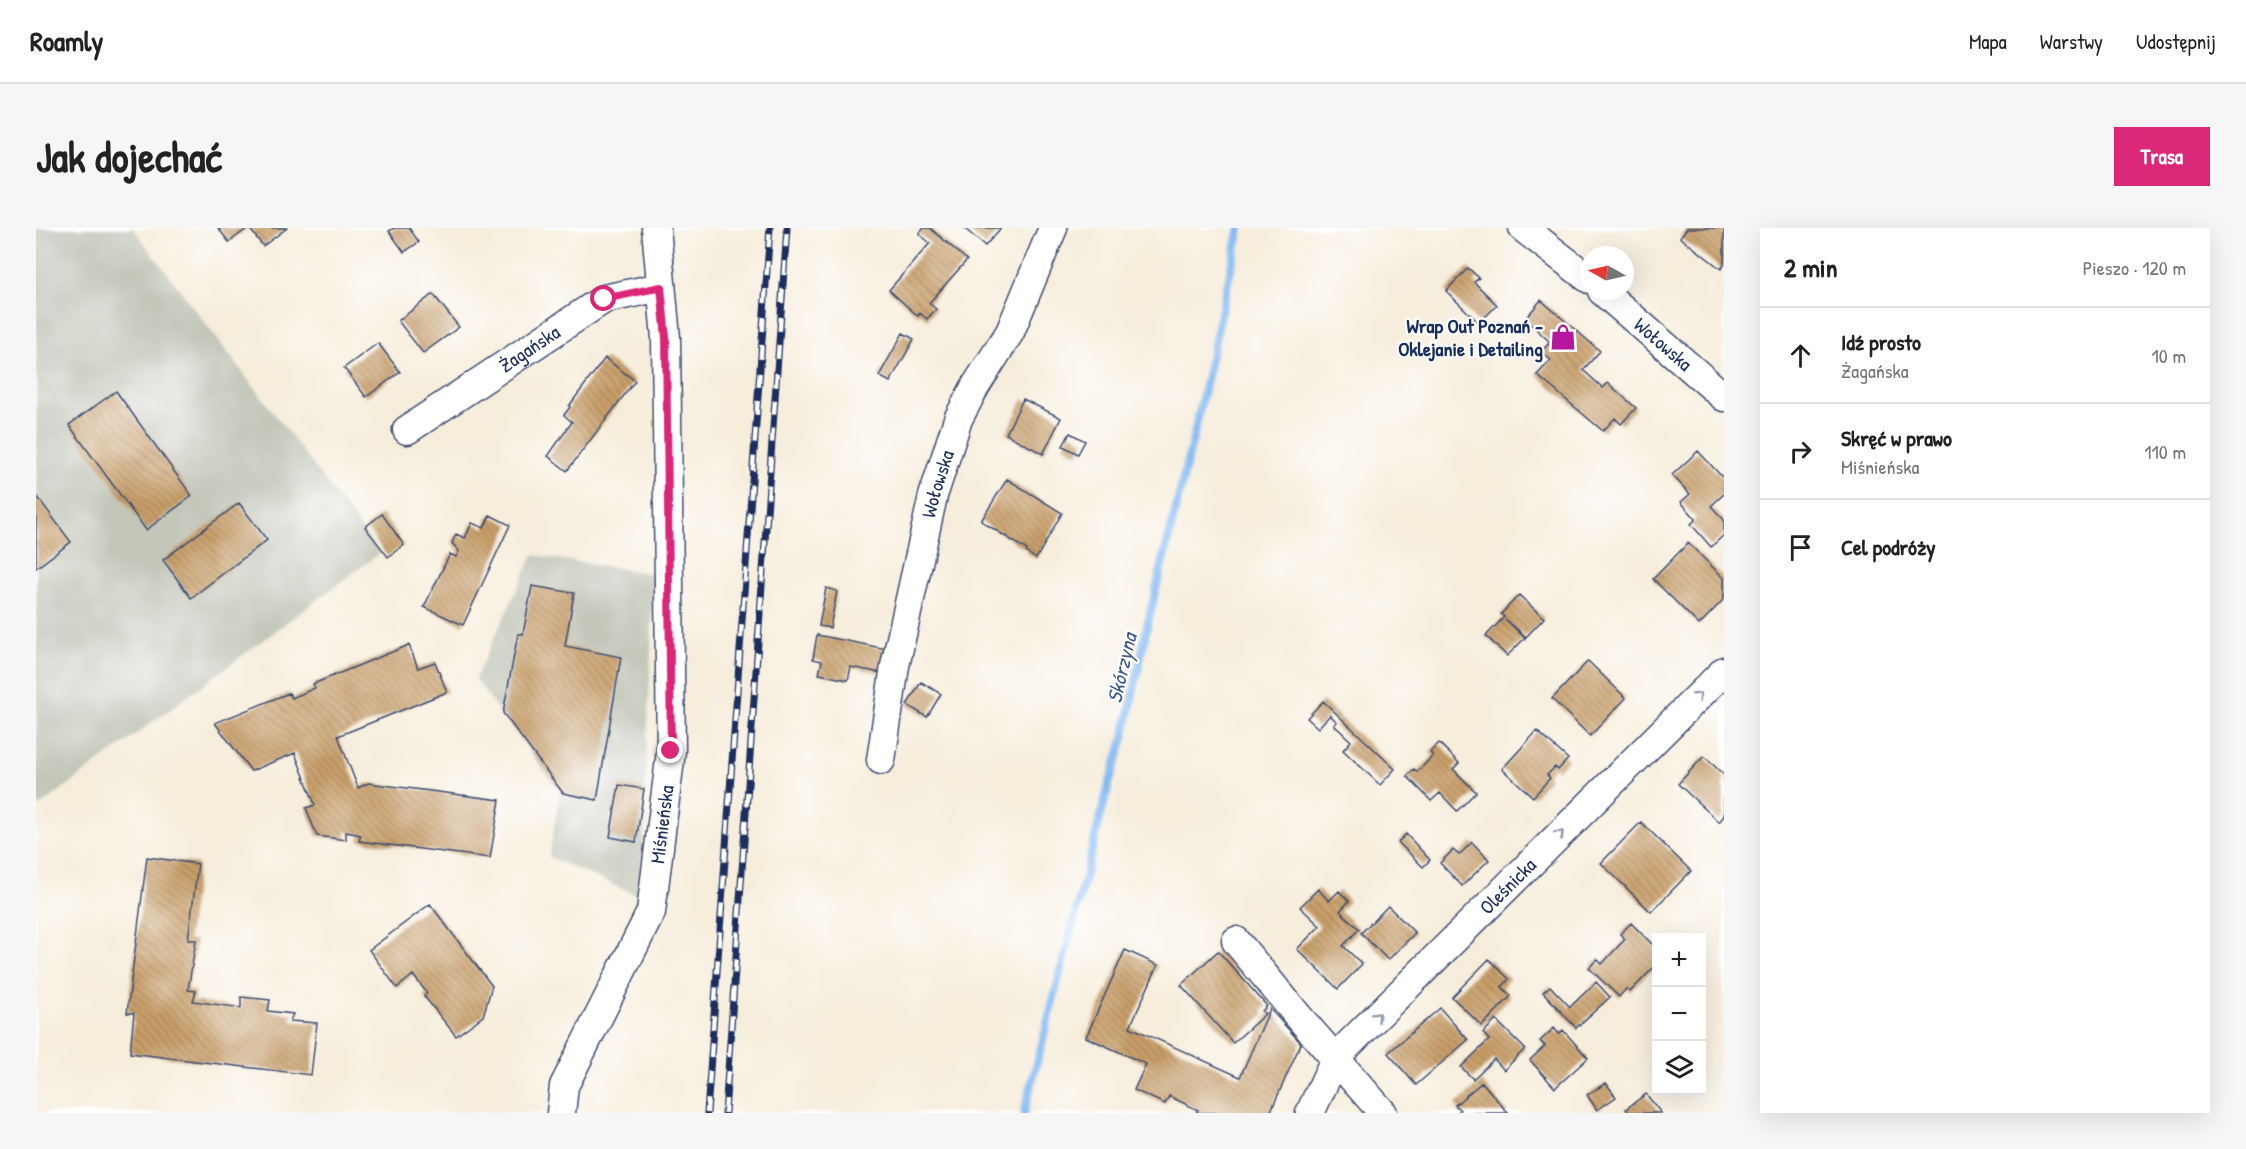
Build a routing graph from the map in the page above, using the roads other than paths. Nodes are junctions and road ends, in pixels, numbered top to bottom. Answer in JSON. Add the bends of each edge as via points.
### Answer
{"nodes":[{"id":1,"x":656,"y":228,"type":"edge"},
{"id":2,"x":1053,"y":228,"type":"edge"},
{"id":3,"x":1523,"y":228,"type":"edge"},
{"id":4,"x":1580,"y":272,"type":"edge"},
{"id":5,"x":661,"y":287,"type":"junction"},
{"id":6,"x":1612,"y":300,"type":"edge"},
{"id":7,"x":1724,"y":397,"type":"edge"},
{"id":8,"x":406,"y":430,"type":"dead end"},
{"id":9,"x":1724,"y":670,"type":"edge"},
{"id":10,"x":881,"y":760,"type":"dead end"},
{"id":11,"x":1236,"y":941,"type":"dead end"},
{"id":12,"x":1336,"y":1057,"type":"junction"},
{"id":13,"x":561,"y":1113,"type":"edge"},
{"id":14,"x":1310,"y":1113,"type":"edge"},
{"id":15,"x":1383,"y":1113,"type":"edge"}],
"edges":[{"from":1,"to":5,"type":"street","name":"Miśnieńska"},
{"from":2,"to":10,"type":"street","name":"Wołowska","via":[[1010,332],[958,419],[933,496],[895,666]]},
{"from":3,"to":4,"type":"street"},
{"from":5,"to":8,"type":"street","name":"Żagańska","via":[[604,299]]},
{"from":5,"to":13,"type":"street","name":"Miśnieńska","via":[[666,338],[671,751],[651,912],[564,1086]]},
{"from":6,"to":7,"type":"street","name":"Wołowska"},
{"from":12,"to":9,"type":"street","name":"Oleśnicka","one_way":true},
{"from":11,"to":12,"type":"street"},
{"from":12,"to":14,"type":"street","name":"Oleśnicka"},
{"from":12,"to":15,"type":"street"}]}
